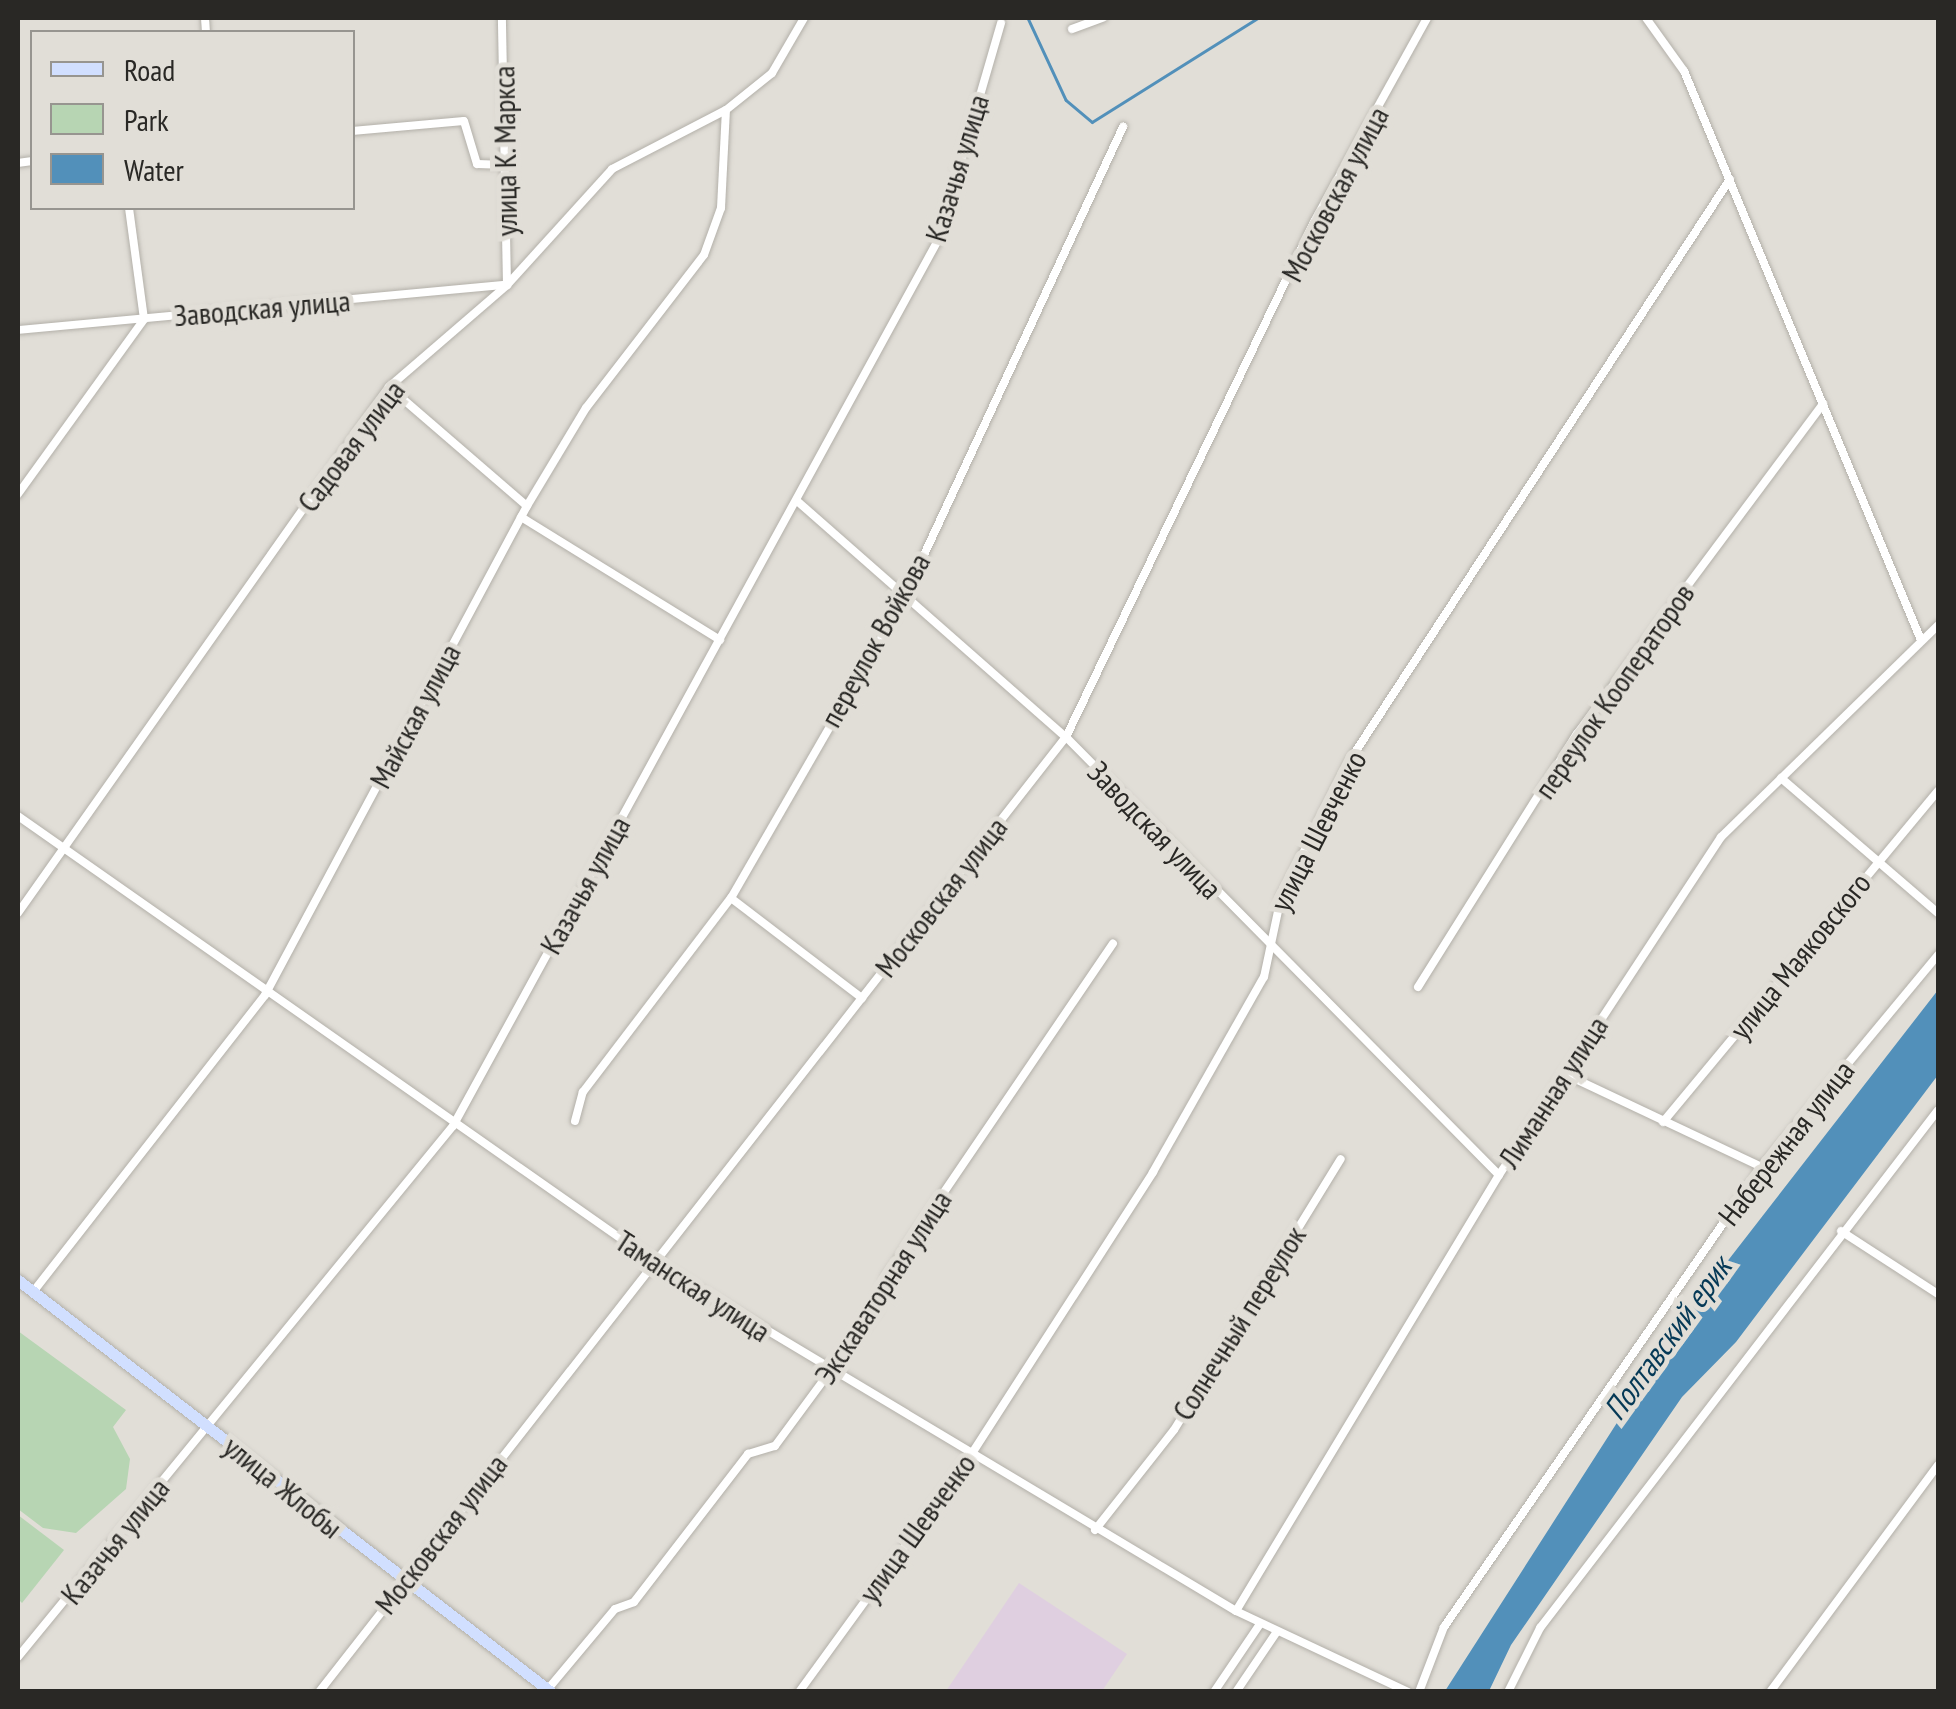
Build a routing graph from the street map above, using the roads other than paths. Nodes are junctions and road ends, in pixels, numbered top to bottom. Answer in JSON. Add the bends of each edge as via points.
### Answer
{"nodes":[{"id":1,"x":502,"y":18,"type":"edge"},
{"id":2,"x":804,"y":18,"type":"edge"},
{"id":3,"x":1103,"y":18,"type":"edge"},
{"id":4,"x":1428,"y":18,"type":"edge"},
{"id":5,"x":1646,"y":18,"type":"edge"},
{"id":6,"x":1001,"y":23,"type":"dead end"},
{"id":7,"x":1072,"y":30,"type":"dead end"},
{"id":8,"x":726,"y":110,"type":"junction"},
{"id":9,"x":1124,"y":128,"type":"dead end"},
{"id":10,"x":355,"y":131,"type":"edge"},
{"id":11,"x":506,"y":164,"type":"junction"},
{"id":12,"x":1730,"y":179,"type":"junction"},
{"id":13,"x":129,"y":210,"type":"edge"},
{"id":14,"x":507,"y":285,"type":"junction"},
{"id":15,"x":144,"y":318,"type":"junction"},
{"id":16,"x":18,"y":330,"type":"edge"},
{"id":17,"x":389,"y":388,"type":"junction"},
{"id":18,"x":1823,"y":404,"type":"junction"},
{"id":19,"x":18,"y":494,"type":"edge"},
{"id":20,"x":797,"y":501,"type":"junction"},
{"id":21,"x":527,"y":506,"type":"junction"},
{"id":22,"x":521,"y":517,"type":"junction"},
{"id":23,"x":903,"y":600,"type":"junction"},
{"id":24,"x":1938,"y":625,"type":"edge"},
{"id":25,"x":720,"y":640,"type":"junction"},
{"id":26,"x":1922,"y":640,"type":"junction"},
{"id":27,"x":1066,"y":737,"type":"junction"},
{"id":28,"x":1781,"y":778,"type":"junction"},
{"id":29,"x":1938,"y":791,"type":"edge"},
{"id":30,"x":18,"y":816,"type":"edge"},
{"id":31,"x":66,"y":850,"type":"junction"},
{"id":32,"x":1878,"y":860,"type":"junction"},
{"id":33,"x":731,"y":898,"type":"junction"},
{"id":34,"x":18,"y":913,"type":"edge"},
{"id":35,"x":1938,"y":913,"type":"edge"},
{"id":36,"x":1113,"y":944,"type":"dead end"},
{"id":37,"x":1264,"y":945,"type":"junction"},
{"id":38,"x":1938,"y":954,"type":"edge"},
{"id":39,"x":1418,"y":987,"type":"dead end"},
{"id":40,"x":266,"y":995,"type":"junction"},
{"id":41,"x":862,"y":998,"type":"junction"},
{"id":42,"x":1565,"y":1074,"type":"junction"},
{"id":43,"x":1938,"y":1110,"type":"edge"},
{"id":44,"x":574,"y":1121,"type":"dead end"},
{"id":45,"x":1663,"y":1122,"type":"junction"},
{"id":46,"x":453,"y":1126,"type":"junction"},
{"id":47,"x":1341,"y":1158,"type":"dead end"},
{"id":48,"x":1762,"y":1167,"type":"junction"},
{"id":49,"x":1499,"y":1174,"type":"junction"},
{"id":50,"x":1840,"y":1231,"type":"junction"},
{"id":51,"x":660,"y":1266,"type":"junction"},
{"id":52,"x":18,"y":1280,"type":"edge"},
{"id":53,"x":33,"y":1292,"type":"junction"},
{"id":54,"x":1938,"y":1294,"type":"edge"},
{"id":55,"x":829,"y":1372,"type":"junction"},
{"id":56,"x":207,"y":1426,"type":"junction"},
{"id":57,"x":968,"y":1458,"type":"junction"},
{"id":58,"x":1938,"y":1465,"type":"edge"},
{"id":59,"x":1095,"y":1530,"type":"junction"},
{"id":60,"x":403,"y":1581,"type":"junction"},
{"id":61,"x":1236,"y":1610,"type":"junction"},
{"id":62,"x":1260,"y":1624,"type":"junction"},
{"id":63,"x":1276,"y":1632,"type":"junction"},
{"id":64,"x":18,"y":1657,"type":"edge"},
{"id":65,"x":543,"y":1689,"type":"edge"},
{"id":66,"x":319,"y":1692,"type":"edge"},
{"id":67,"x":800,"y":1692,"type":"edge"},
{"id":68,"x":1214,"y":1692,"type":"edge"},
{"id":69,"x":1236,"y":1692,"type":"edge"},
{"id":70,"x":1408,"y":1692,"type":"edge"},
{"id":71,"x":1418,"y":1692,"type":"edge"},
{"id":72,"x":1508,"y":1692,"type":"edge"},
{"id":73,"x":1770,"y":1692,"type":"edge"}],
"edges":[{"from":1,"to":11,"type":"street","name":"улица К. Маркса"},
{"from":2,"to":8,"type":"street","name":"Садовая улица","via":[[772,73]]},
{"from":3,"to":7,"type":"street"},
{"from":4,"to":27,"type":"street","name":"Московская улица","via":[[1314,222]]},
{"from":5,"to":12,"type":"street","via":[[1684,71]]},
{"from":6,"to":20,"type":"street","name":"Казачья улица","via":[[938,240]]},
{"from":8,"to":14,"type":"street","name":"Садовая улица","via":[[612,169]]},
{"from":8,"to":21,"type":"street","name":"Майская улица","via":[[720,208],[704,255],[586,408]]},
{"from":9,"to":23,"type":"street","name":"переулок Войкова"},
{"from":10,"to":11,"type":"street","via":[[464,120],[477,164]]},
{"from":11,"to":14,"type":"street","name":"улица К. Маркса"},
{"from":12,"to":18,"type":"street"},
{"from":12,"to":37,"type":"street","name":"улица Шевченко","via":[[1350,760]]},
{"from":13,"to":15,"type":"street"},
{"from":14,"to":15,"type":"street","name":"Заводская улица"},
{"from":14,"to":17,"type":"street","name":"Садовая улица"},
{"from":15,"to":16,"type":"street","name":"Заводская улица"},
{"from":15,"to":19,"type":"street"},
{"from":17,"to":21,"type":"street"},
{"from":17,"to":31,"type":"street","name":"Садовая улица"},
{"from":18,"to":26,"type":"street"},
{"from":18,"to":39,"type":"street","name":"переулок Кооператоров","via":[[1577,734]]},
{"from":20,"to":23,"type":"street","name":"Заводская улица"},
{"from":20,"to":25,"type":"street","name":"Казачья улица"},
{"from":21,"to":22,"type":"street","name":"Майская улица"},
{"from":22,"to":25,"type":"street"},
{"from":22,"to":40,"type":"street","name":"Майская улица"},
{"from":23,"to":27,"type":"street","name":"Заводская улица"},
{"from":23,"to":33,"type":"street","name":"переулок Войкова"},
{"from":24,"to":26,"type":"street","name":"Лиманная улица"},
{"from":25,"to":46,"type":"street","name":"Казачья улица"},
{"from":26,"to":28,"type":"street","name":"Лиманная улица"},
{"from":27,"to":37,"type":"street","name":"Заводская улица"},
{"from":27,"to":41,"type":"street","name":"Московская улица"},
{"from":28,"to":32,"type":"street"},
{"from":28,"to":42,"type":"street","name":"Лиманная улица","via":[[1721,837]]},
{"from":29,"to":32,"type":"street","name":"улица Маяковского"},
{"from":30,"to":31,"type":"street","name":"Таманская улица"},
{"from":31,"to":34,"type":"street","name":"Садовая улица"},
{"from":31,"to":40,"type":"street","name":"Таманская улица"},
{"from":32,"to":35,"type":"street"},
{"from":32,"to":45,"type":"street","name":"улица Маяковского"},
{"from":33,"to":41,"type":"street"},
{"from":33,"to":44,"type":"street","name":"переулок Войкова","via":[[584,1092]]},
{"from":36,"to":55,"type":"street","name":"Экскаваторная улица"},
{"from":37,"to":49,"type":"street","name":"Заводская улица"},
{"from":37,"to":57,"type":"street","name":"улица Шевченко","via":[[1264,976],[1153,1172]]},
{"from":38,"to":48,"type":"street","name":"Набережная улица"},
{"from":40,"to":46,"type":"street","name":"Таманская улица"},
{"from":40,"to":53,"type":"street","name":"Майская улица"},
{"from":41,"to":51,"type":"street","name":"Московская улица"},
{"from":42,"to":45,"type":"street"},
{"from":42,"to":49,"type":"street","name":"Лиманная улица"},
{"from":43,"to":50,"type":"street"},
{"from":45,"to":48,"type":"street"},
{"from":46,"to":51,"type":"street","name":"Таманская улица"},
{"from":46,"to":56,"type":"street","name":"Казачья улица"},
{"from":47,"to":59,"type":"street","name":"Солнечный переулок","via":[[1174,1430]]},
{"from":48,"to":71,"type":"street","name":"Набережная улица","via":[[1444,1627]]},
{"from":49,"to":61,"type":"street","name":"Лиманная улица"},
{"from":50,"to":54,"type":"street"},
{"from":50,"to":72,"type":"street","via":[[1540,1628]]},
{"from":51,"to":55,"type":"street","name":"Таманская улица"},
{"from":51,"to":60,"type":"street","name":"Московская улица"},
{"from":52,"to":53,"type":"street","name":"улица Жлобы"},
{"from":53,"to":56,"type":"street","name":"улица Жлобы"},
{"from":55,"to":57,"type":"street","name":"Таманская улица"},
{"from":55,"to":65,"type":"street","name":"Экскаваторная улица","via":[[775,1446],[748,1454],[634,1602],[615,1610]]},
{"from":56,"to":60,"type":"street","name":"улица Жлобы"},
{"from":56,"to":64,"type":"street","name":"Казачья улица"},
{"from":57,"to":59,"type":"street","name":"Таманская улица"},
{"from":57,"to":67,"type":"street","name":"улица Шевченко"},
{"from":58,"to":73,"type":"street"},
{"from":59,"to":61,"type":"street","name":"Таманская улица"},
{"from":60,"to":65,"type":"street","name":"улица Жлобы"},
{"from":60,"to":66,"type":"street","name":"Московская улица"},
{"from":61,"to":62,"type":"street","name":"Таманская улица"},
{"from":62,"to":63,"type":"street","name":"Таманская улица"},
{"from":62,"to":68,"type":"street"},
{"from":63,"to":69,"type":"street"},
{"from":63,"to":70,"type":"street","name":"Таманская улица"}]}
